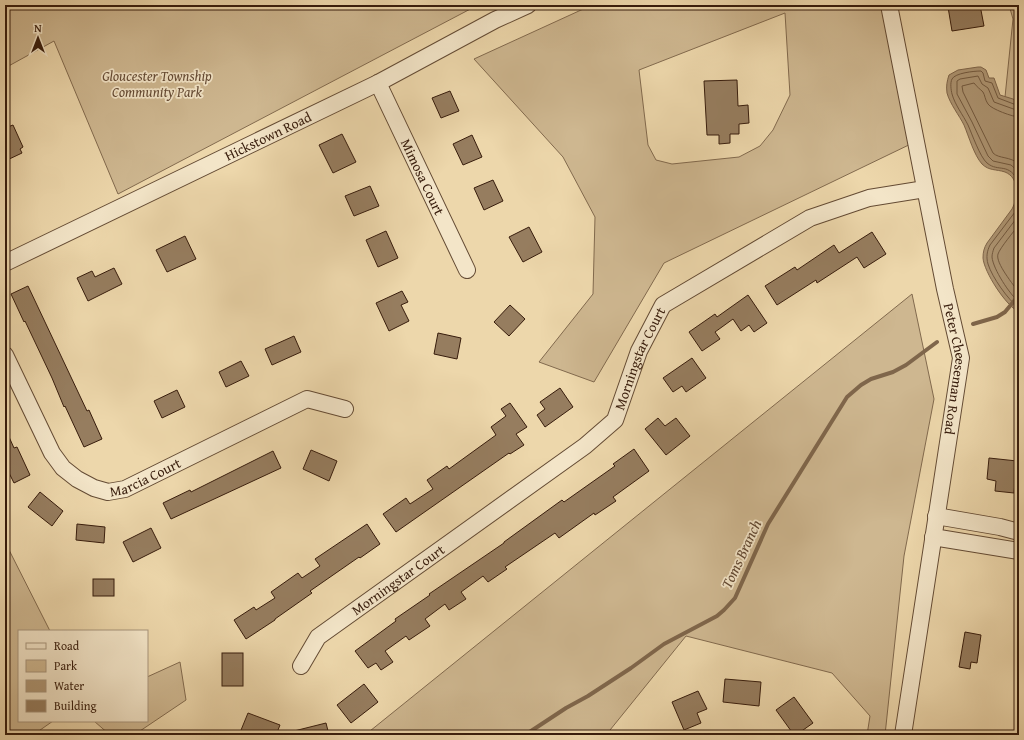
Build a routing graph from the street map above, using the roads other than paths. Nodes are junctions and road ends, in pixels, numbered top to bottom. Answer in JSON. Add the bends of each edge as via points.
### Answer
{"nodes":[{"id":1,"x":528,"y":5,"type":"edge"},
{"id":2,"x":889,"y":5,"type":"edge"},
{"id":3,"x":378,"y":83,"type":"junction"},
{"id":4,"x":925,"y":189,"type":"junction"},
{"id":5,"x":5,"y":263,"type":"edge"},
{"id":6,"x":467,"y":270,"type":"dead end"},
{"id":7,"x":5,"y":355,"type":"edge"},
{"id":8,"x":345,"y":409,"type":"dead end"},
{"id":9,"x":936,"y":516,"type":"junction"},
{"id":10,"x":1019,"y":532,"type":"edge"},
{"id":11,"x":933,"y":537,"type":"junction"},
{"id":12,"x":1019,"y":551,"type":"edge"},
{"id":13,"x":300,"y":666,"type":"dead end"},
{"id":14,"x":903,"y":735,"type":"edge"}],
"edges":[{"from":1,"to":3,"type":"street","name":"Hickstown Road"},
{"from":2,"to":4,"type":"street","name":"Peter Cheeseman Road"},
{"from":3,"to":5,"type":"street","name":"Hickstown Road"},
{"from":3,"to":6,"type":"street","name":"Mimosa Court"},
{"from":4,"to":9,"type":"street","name":"Peter Cheeseman Road","via":[[961,358]]},
{"from":4,"to":13,"type":"street","name":"Morningstar Court","via":[[869,198],[810,218],[663,305],[638,351],[615,420],[584,446],[318,637]]},
{"from":7,"to":8,"type":"street","name":"Marcia Court","via":[[52,453],[63,468],[77,479],[108,492],[125,489],[308,399]]},
{"from":9,"to":10,"type":"street"},
{"from":9,"to":11,"type":"street","name":"Peter Cheeseman Road"},
{"from":11,"to":12,"type":"street"},
{"from":11,"to":14,"type":"street","name":"Peter Cheeseman Road"}]}
